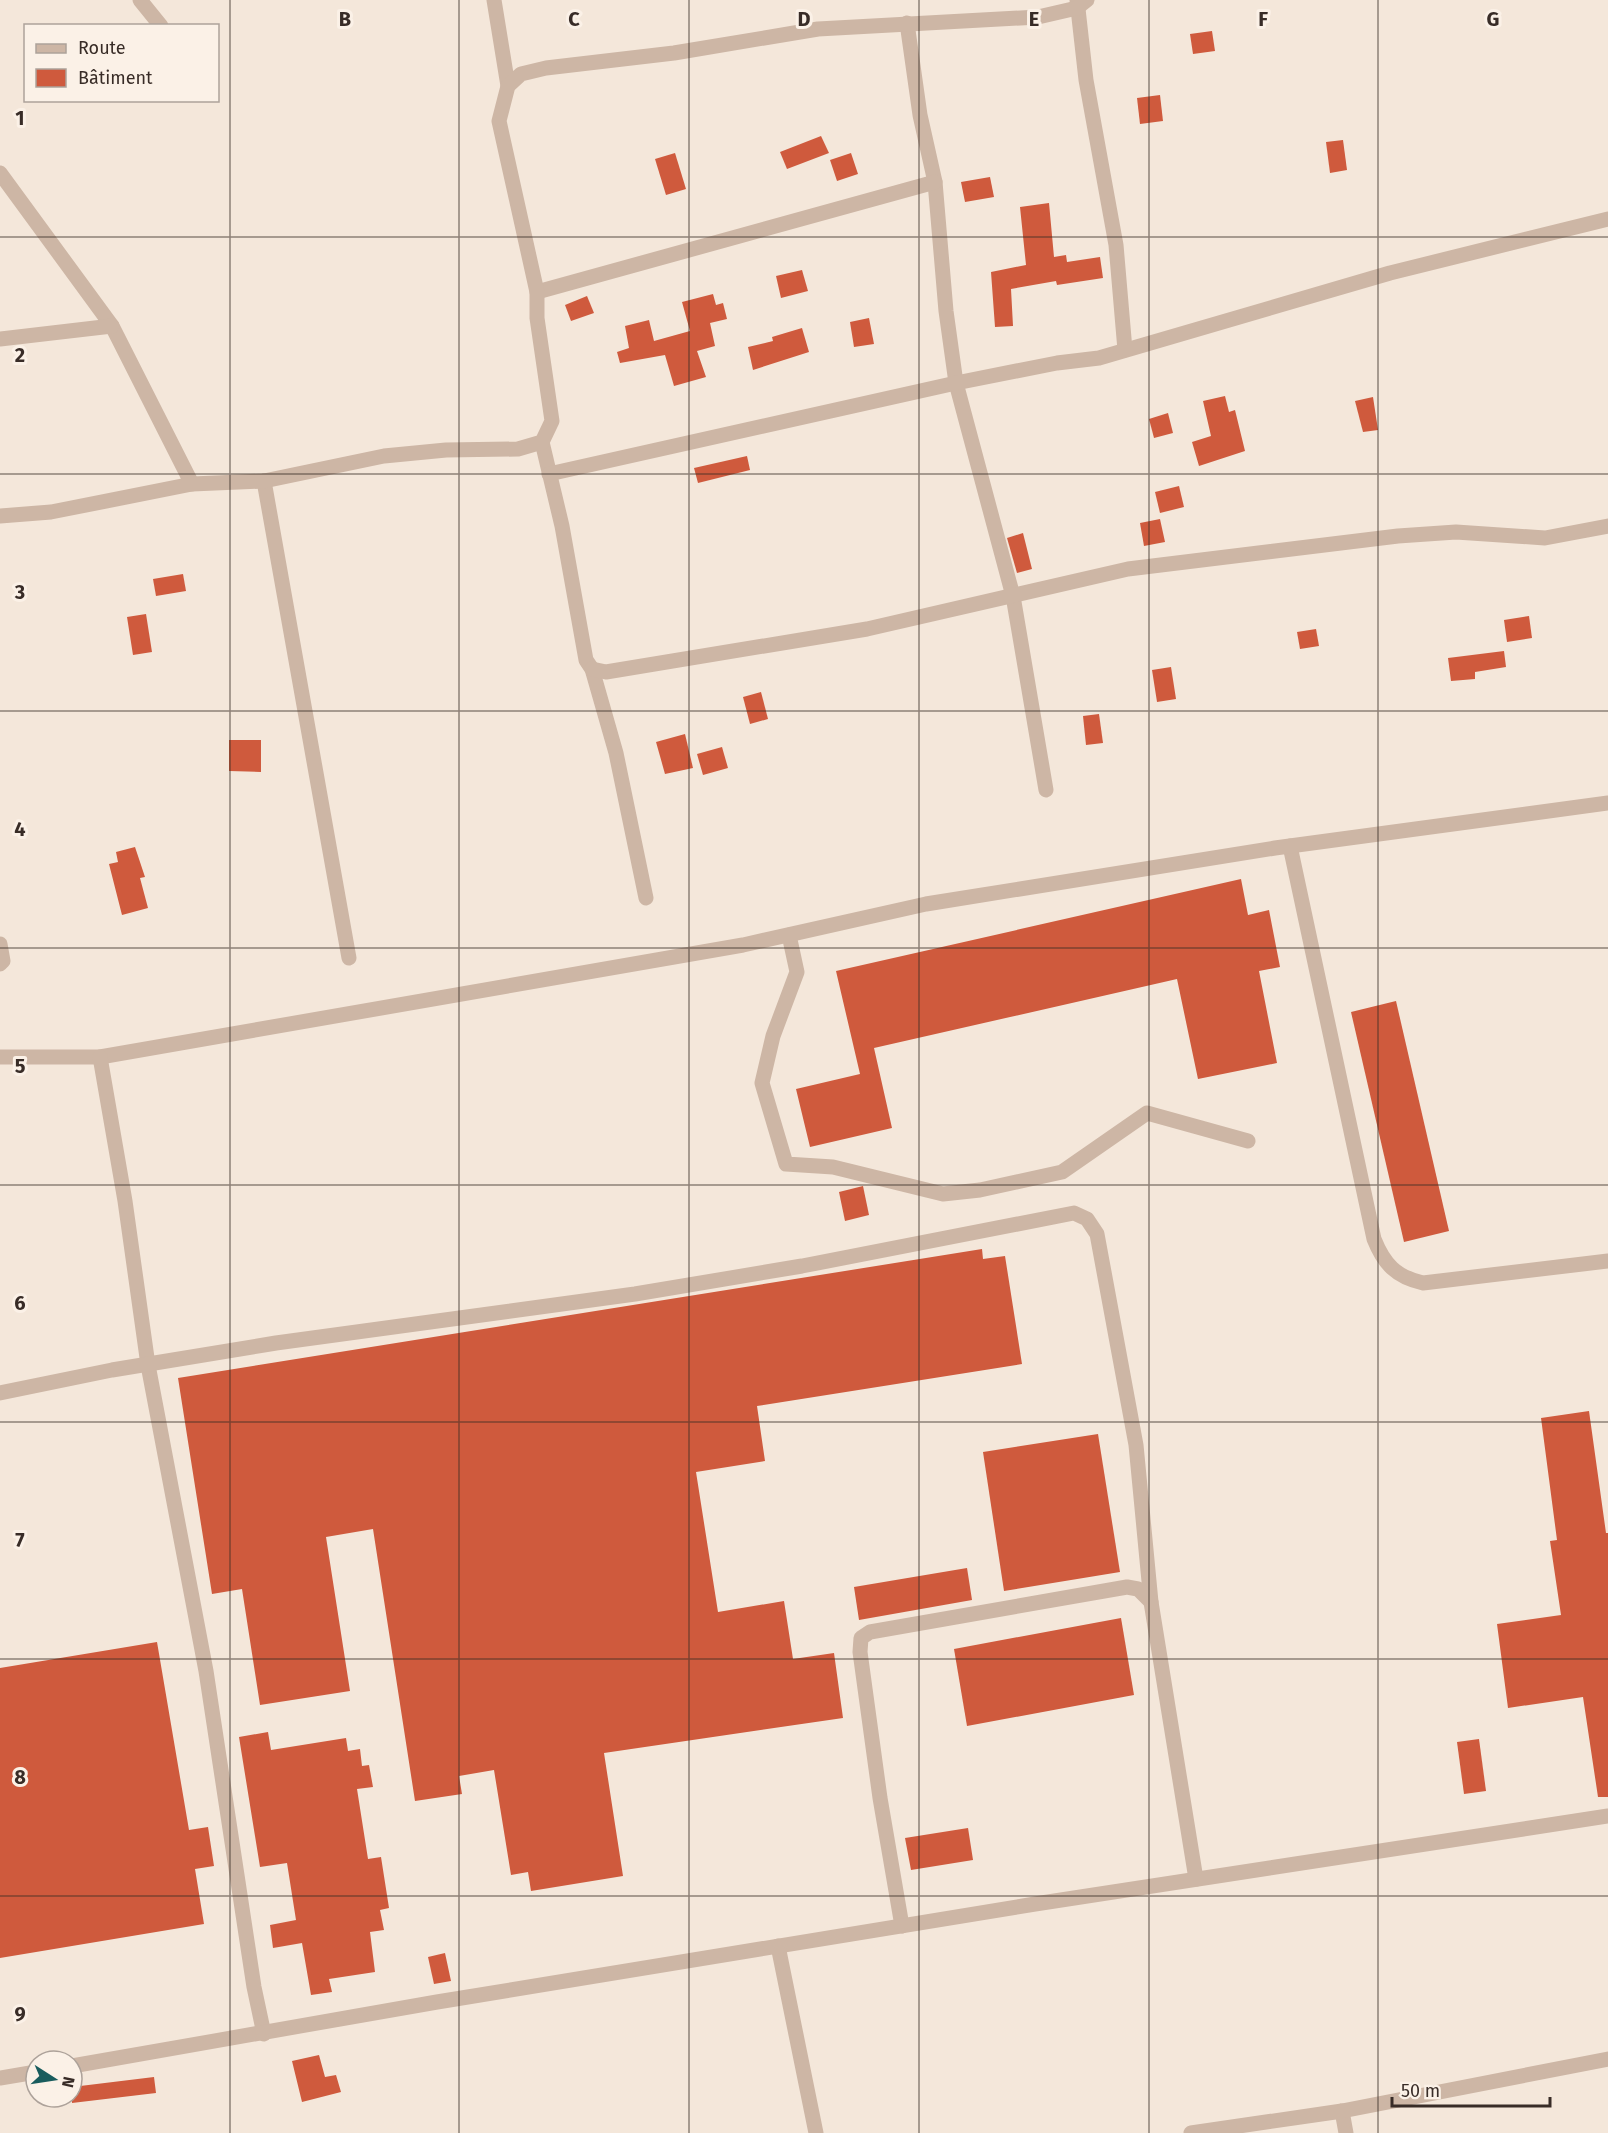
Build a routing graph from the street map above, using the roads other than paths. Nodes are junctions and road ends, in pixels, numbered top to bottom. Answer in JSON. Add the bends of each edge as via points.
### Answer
{"nodes":[{"id":1,"x":140,"y":0,"type":"edge"},
{"id":2,"x":494,"y":0,"type":"edge"},
{"id":3,"x":1080,"y":3,"type":"edge"},
{"id":4,"x":907,"y":23,"type":"junction"},
{"id":5,"x":159,"y":24,"type":"edge"},
{"id":6,"x":508,"y":86,"type":"junction"},
{"id":7,"x":0,"y":173,"type":"edge"},
{"id":8,"x":935,"y":182,"type":"junction"},
{"id":9,"x":1608,"y":219,"type":"edge"},
{"id":10,"x":537,"y":292,"type":"junction"},
{"id":11,"x":112,"y":326,"type":"junction"},
{"id":12,"x":0,"y":339,"type":"edge"},
{"id":13,"x":1125,"y":350,"type":"junction"},
{"id":14,"x":956,"y":383,"type":"junction"},
{"id":15,"x":542,"y":442,"type":"junction"},
{"id":16,"x":549,"y":474,"type":"junction"},
{"id":17,"x":264,"y":482,"type":"junction"},
{"id":18,"x":192,"y":484,"type":"junction"},
{"id":19,"x":0,"y":516,"type":"edge"},
{"id":20,"x":1608,"y":526,"type":"edge"},
{"id":21,"x":1013,"y":596,"type":"junction"},
{"id":22,"x":592,"y":669,"type":"junction"},
{"id":23,"x":1046,"y":790,"type":"dead end"},
{"id":24,"x":1608,"y":804,"type":"edge"},
{"id":25,"x":1290,"y":846,"type":"junction"},
{"id":26,"x":646,"y":898,"type":"dead end"},
{"id":27,"x":789,"y":935,"type":"junction"},
{"id":28,"x":0,"y":944,"type":"edge"},
{"id":29,"x":349,"y":958,"type":"dead end"},
{"id":30,"x":0,"y":964,"type":"edge"},
{"id":31,"x":0,"y":1057,"type":"edge"},
{"id":32,"x":100,"y":1057,"type":"junction"},
{"id":33,"x":1248,"y":1141,"type":"dead end"},
{"id":34,"x":1608,"y":1261,"type":"edge"},
{"id":35,"x":148,"y":1365,"type":"junction"},
{"id":36,"x":0,"y":1393,"type":"edge"},
{"id":37,"x":1151,"y":1602,"type":"junction"},
{"id":38,"x":1608,"y":1816,"type":"edge"},
{"id":39,"x":1196,"y":1879,"type":"junction"},
{"id":40,"x":902,"y":1926,"type":"junction"},
{"id":41,"x":778,"y":1946,"type":"junction"},
{"id":42,"x":264,"y":2034,"type":"junction"},
{"id":43,"x":1608,"y":2059,"type":"edge"},
{"id":44,"x":84,"y":2064,"type":"edge"},
{"id":45,"x":24,"y":2074,"type":"edge"},
{"id":46,"x":0,"y":2078,"type":"edge"},
{"id":47,"x":1342,"y":2111,"type":"junction"},
{"id":48,"x":816,"y":2133,"type":"edge"},
{"id":49,"x":1191,"y":2133,"type":"edge"},
{"id":50,"x":1346,"y":2133,"type":"edge"}],
"edges":[{"from":1,"to":5,"type":"street"},
{"from":2,"to":6,"type":"street"},
{"from":3,"to":4,"type":"street","via":[[1038,17]]},
{"from":3,"to":13,"type":"street","via":[[1090,101],[1116,245]]},
{"from":4,"to":6,"type":"street","via":[[818,29],[674,53],[546,68],[521,74]]},
{"from":4,"to":8,"type":"street","via":[[920,115]]},
{"from":6,"to":10,"type":"street","via":[[499,121]]},
{"from":7,"to":11,"type":"street"},
{"from":8,"to":10,"type":"street"},
{"from":8,"to":14,"type":"street"},
{"from":9,"to":13,"type":"street","via":[[1390,273]]},
{"from":10,"to":15,"type":"street","via":[[537,318],[552,421]]},
{"from":11,"to":12,"type":"street"},
{"from":11,"to":18,"type":"street"},
{"from":13,"to":14,"type":"street"},
{"from":14,"to":16,"type":"street"},
{"from":14,"to":21,"type":"street"},
{"from":15,"to":16,"type":"street"},
{"from":15,"to":17,"type":"street","via":[[518,449],[384,456]]},
{"from":16,"to":22,"type":"street","via":[[586,660]]},
{"from":17,"to":18,"type":"street"},
{"from":17,"to":29,"type":"street"},
{"from":18,"to":19,"type":"street","via":[[51,512]]},
{"from":20,"to":21,"type":"street","via":[[1545,538],[1456,532],[1387,537],[1128,569]]},
{"from":21,"to":22,"type":"street","via":[[867,629],[606,672]]},
{"from":21,"to":23,"type":"street"},
{"from":22,"to":26,"type":"street","via":[[616,753]]},
{"from":24,"to":25,"type":"street"},
{"from":25,"to":27,"type":"street","via":[[926,904]]},
{"from":25,"to":34,"type":"street","via":[[1374,1239],[1383,1260],[1403,1277],[1423,1283]]},
{"from":27,"to":32,"type":"street"},
{"from":27,"to":33,"type":"street","via":[[797,972],[773,1036],[762,1083],[786,1164],[833,1167],[943,1194],[1062,1172],[1147,1113]]},
{"from":28,"to":30,"type":"street"},
{"from":31,"to":32,"type":"street"},
{"from":32,"to":35,"type":"street"},
{"from":35,"to":36,"type":"street"},
{"from":35,"to":37,"type":"street","via":[[362,1330],[658,1290],[1074,1213],[1087,1219],[1097,1234],[1136,1445]]},
{"from":35,"to":42,"type":"street","via":[[206,1671]]},
{"from":37,"to":39,"type":"street"},
{"from":37,"to":40,"type":"street","via":[[1138,1589],[1127,1587],[870,1632],[861,1638],[880,1798]]},
{"from":38,"to":39,"type":"street"},
{"from":39,"to":40,"type":"street"},
{"from":40,"to":41,"type":"street"},
{"from":41,"to":42,"type":"street","via":[[436,2001]]},
{"from":41,"to":48,"type":"street"},
{"from":42,"to":44,"type":"street"},
{"from":43,"to":47,"type":"street"},
{"from":45,"to":46,"type":"street"},
{"from":47,"to":49,"type":"street"},
{"from":47,"to":50,"type":"street"}]}
